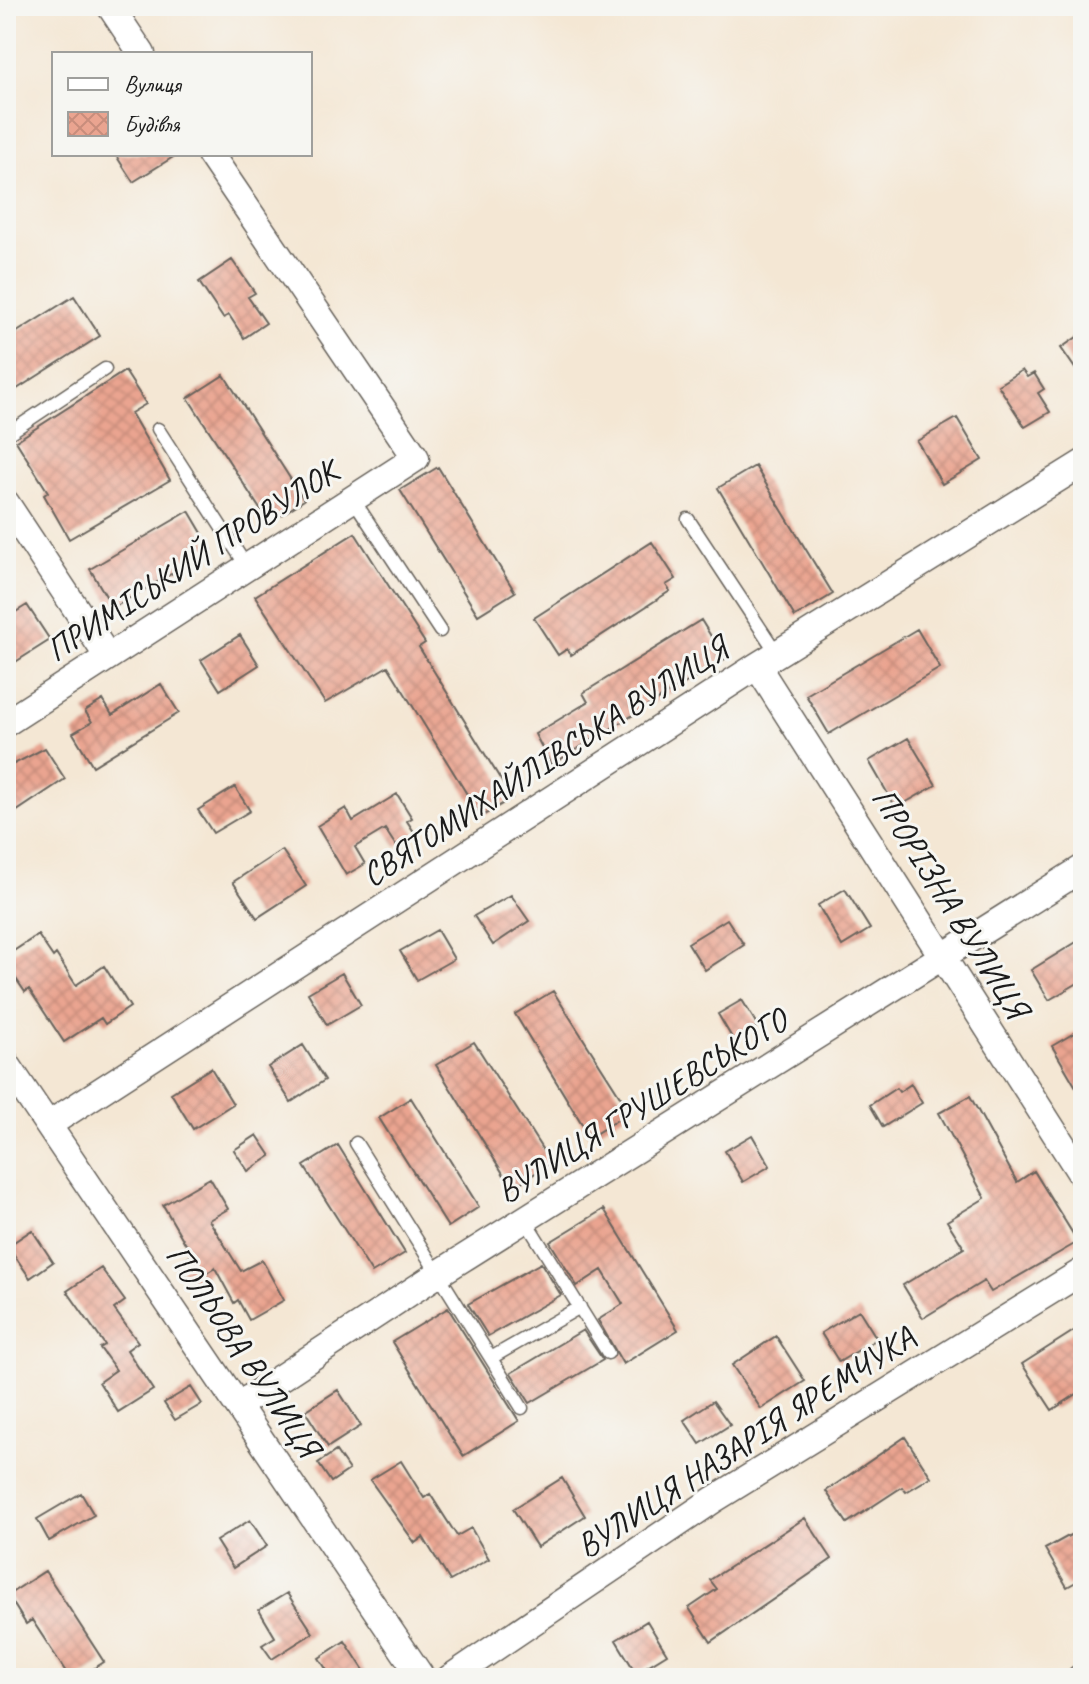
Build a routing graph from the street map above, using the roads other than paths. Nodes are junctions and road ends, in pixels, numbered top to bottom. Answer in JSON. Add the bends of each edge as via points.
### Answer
{"nodes":[{"id":1,"x":110,"y":6,"type":"edge"},
{"id":2,"x":141,"y":52,"type":"edge"},
{"id":3,"x":211,"y":156,"type":"edge"},
{"id":4,"x":105,"y":369,"type":"dead end"},
{"id":5,"x":158,"y":429,"type":"dead end"},
{"id":6,"x":6,"y":435,"type":"edge"},
{"id":7,"x":1083,"y":463,"type":"edge"},
{"id":8,"x":353,"y":499,"type":"junction"},
{"id":9,"x":6,"y":503,"type":"edge"},
{"id":10,"x":688,"y":519,"type":"dead end"},
{"id":11,"x":247,"y":567,"type":"junction"},
{"id":12,"x":440,"y":631,"type":"dead end"},
{"id":13,"x":108,"y":657,"type":"junction"},
{"id":14,"x":768,"y":660,"type":"junction"},
{"id":15,"x":6,"y":723,"type":"edge"},
{"id":16,"x":1083,"y":868,"type":"edge"},
{"id":17,"x":943,"y":957,"type":"junction"},
{"id":18,"x":6,"y":1063,"type":"edge"},
{"id":19,"x":48,"y":1125,"type":"junction"},
{"id":20,"x":356,"y":1143,"type":"dead end"},
{"id":21,"x":1083,"y":1177,"type":"edge"},
{"id":22,"x":525,"y":1220,"type":"junction"},
{"id":23,"x":1083,"y":1271,"type":"edge"},
{"id":24,"x":438,"y":1274,"type":"junction"},
{"id":25,"x":580,"y":1307,"type":"junction"},
{"id":26,"x":608,"y":1353,"type":"dead end"},
{"id":27,"x":491,"y":1358,"type":"junction"},
{"id":28,"x":239,"y":1405,"type":"junction"},
{"id":29,"x":522,"y":1408,"type":"dead end"},
{"id":30,"x":422,"y":1678,"type":"edge"},
{"id":31,"x":450,"y":1678,"type":"edge"}],
"edges":[{"from":1,"to":2,"type":"street"},
{"from":3,"to":8,"type":"street","name":"ПРИМІСЬКИЙ ПРОВУЛОК","via":[[416,458]]},
{"from":4,"to":6,"type":"lane"},
{"from":5,"to":11,"type":"lane"},
{"from":7,"to":14,"type":"street","name":"СВЯТОМИХАЙЛІВСЬКА ВУЛИЦЯ"},
{"from":8,"to":11,"type":"street","name":"ПРИМІСЬКИЙ ПРОВУЛОК"},
{"from":8,"to":12,"type":"lane"},
{"from":9,"to":13,"type":"street"},
{"from":10,"to":14,"type":"lane"},
{"from":11,"to":13,"type":"street","name":"ПРИМІСЬКИЙ ПРОВУЛОК"},
{"from":13,"to":15,"type":"street","name":"ПРИМІСЬКИЙ ПРОВУЛОК"},
{"from":14,"to":17,"type":"street","name":"ПРОРІЗНА ВУЛИЦЯ"},
{"from":14,"to":19,"type":"street","name":"СВЯТОМИХАЙЛІВСЬКА ВУЛИЦЯ"},
{"from":16,"to":17,"type":"street","name":"ВУЛИЦЯ ГРУШЕВСЬКОГО"},
{"from":17,"to":21,"type":"street","name":"ПРОРІЗНА ВУЛИЦЯ"},
{"from":17,"to":22,"type":"street","name":"ВУЛИЦЯ ГРУШЕВСЬКОГО"},
{"from":18,"to":19,"type":"street","name":"ПОЛЬОВА ВУЛИЦЯ"},
{"from":19,"to":28,"type":"street","name":"ПОЛЬОВА ВУЛИЦЯ"},
{"from":20,"to":24,"type":"lane"},
{"from":22,"to":24,"type":"street","name":"ВУЛИЦЯ ГРУШЕВСЬКОГО"},
{"from":22,"to":25,"type":"lane"},
{"from":23,"to":31,"type":"street","name":"ВУЛИЦЯ НАЗАРІЯ ЯРЕМЧУКА","via":[[713,1500]]},
{"from":24,"to":27,"type":"lane"},
{"from":24,"to":28,"type":"street","name":"ВУЛИЦЯ ГРУШЕВСЬКОГО"},
{"from":25,"to":26,"type":"lane"},
{"from":25,"to":27,"type":"lane"},
{"from":27,"to":29,"type":"lane"},
{"from":28,"to":30,"type":"street","name":"ПОЛЬОВА ВУЛИЦЯ"}]}
